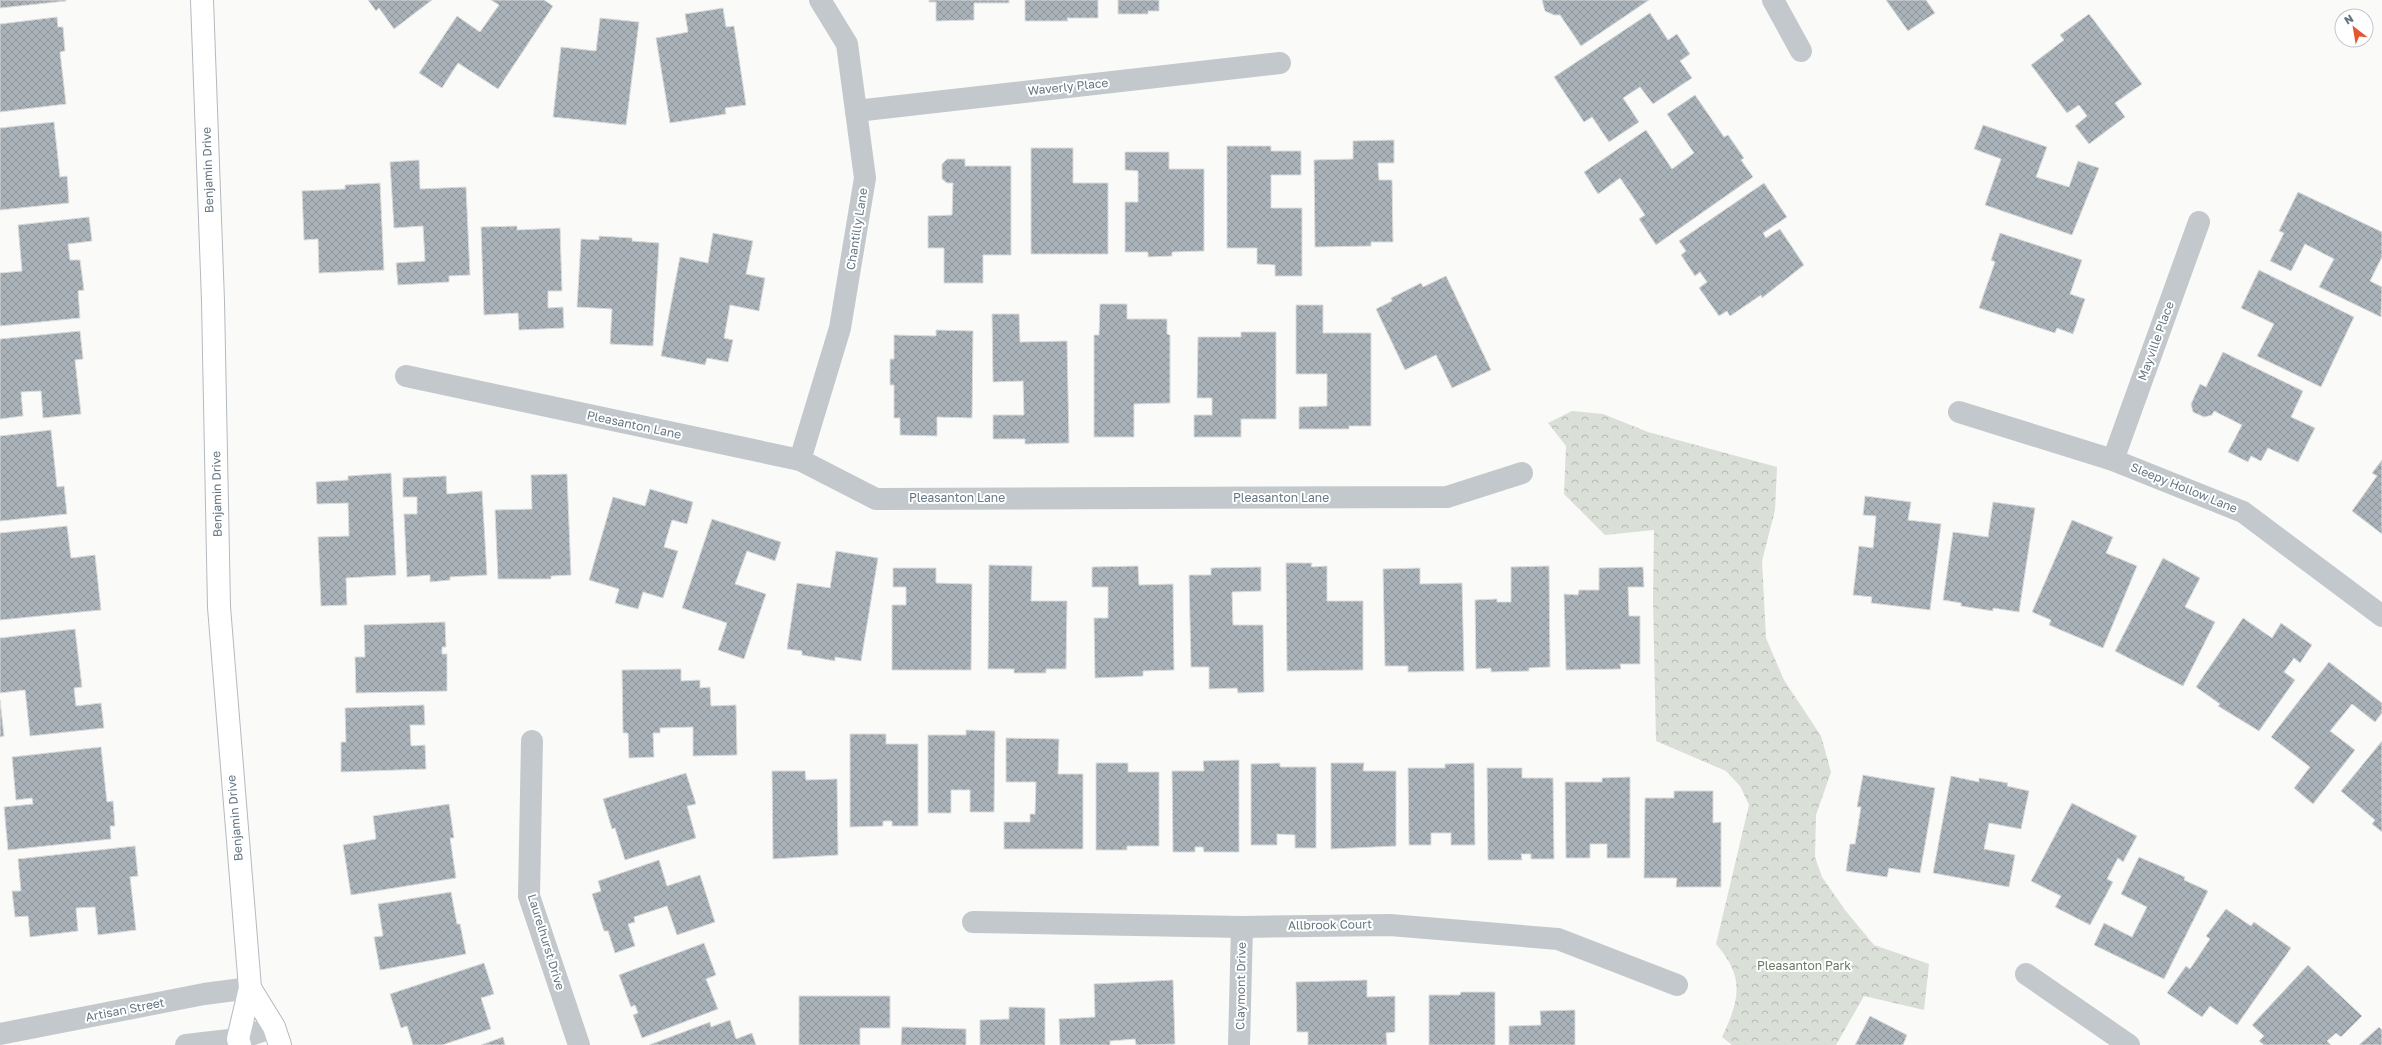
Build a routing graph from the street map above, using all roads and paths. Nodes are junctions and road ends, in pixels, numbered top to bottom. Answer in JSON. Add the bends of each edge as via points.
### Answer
{"nodes":[{"id":1,"x":202,"y":0,"type":"edge"},
{"id":2,"x":820,"y":0,"type":"edge"},
{"id":3,"x":1773,"y":0,"type":"edge"},
{"id":4,"x":1801,"y":51,"type":"dead end"},
{"id":5,"x":1280,"y":63,"type":"dead end"},
{"id":6,"x":856,"y":111,"type":"junction"},
{"id":7,"x":2199,"y":222,"type":"dead end"},
{"id":8,"x":406,"y":376,"type":"dead end"},
{"id":9,"x":1959,"y":412,"type":"dead end"},
{"id":10,"x":800,"y":460,"type":"junction"},
{"id":11,"x":2113,"y":460,"type":"junction"},
{"id":12,"x":1522,"y":473,"type":"dead end"},
{"id":13,"x":2382,"y":616,"type":"edge"},
{"id":14,"x":532,"y":741,"type":"dead end"},
{"id":15,"x":973,"y":922,"type":"dead end"},
{"id":16,"x":1242,"y":927,"type":"junction"},
{"id":17,"x":2026,"y":974,"type":"dead end"},
{"id":18,"x":1677,"y":985,"type":"dead end"},
{"id":19,"x":250,"y":988,"type":"junction"},
{"id":20,"x":0,"y":1034,"type":"edge"},
{"id":21,"x":277,"y":1036,"type":"edge"},
{"id":22,"x":239,"y":1042,"type":"edge"},
{"id":23,"x":186,"y":1045,"type":"edge"},
{"id":24,"x":579,"y":1045,"type":"edge"},
{"id":25,"x":1239,"y":1045,"type":"edge"},
{"id":26,"x":2129,"y":1045,"type":"edge"}],
"edges":[{"from":1,"to":19,"type":"main road","name":"Benjamin Drive","via":[[213,301],[219,607]]},
{"from":2,"to":6,"type":"street","name":"Chantilly Lane","via":[[847,44]]},
{"from":3,"to":4,"type":"street"},
{"from":5,"to":6,"type":"street","name":"Waverly Place"},
{"from":6,"to":10,"type":"street","name":"Chantilly Lane","via":[[865,178],[840,328]]},
{"from":7,"to":11,"type":"street","name":"Mayville Place"},
{"from":8,"to":10,"type":"street","name":"Pleasanton Lane"},
{"from":9,"to":11,"type":"street","name":"Sleepy Hollow Lane"},
{"from":10,"to":12,"type":"street","name":"Pleasanton Lane","via":[[876,499],[1448,497]]},
{"from":11,"to":13,"type":"street","name":"Sleepy Hollow Lane","via":[[2242,512]]},
{"from":14,"to":24,"type":"street","name":"Laurelhurst Drive","via":[[529,896]]},
{"from":15,"to":16,"type":"street","name":"Allbrook Court"},
{"from":16,"to":18,"type":"street","name":"Allbrook Court","via":[[1390,925],[1558,939]]},
{"from":16,"to":25,"type":"street","name":"Claymont Drive"},
{"from":17,"to":26,"type":"street"},
{"from":19,"to":20,"type":"street","name":"Artisan Street","via":[[204,994]]},
{"from":19,"to":21,"type":"main road","name":"Benjamin Drive"},
{"from":19,"to":22,"type":"main road","name":"Benjamin Drive"},
{"from":21,"to":22,"type":"street"},
{"from":22,"to":23,"type":"street"}]}
